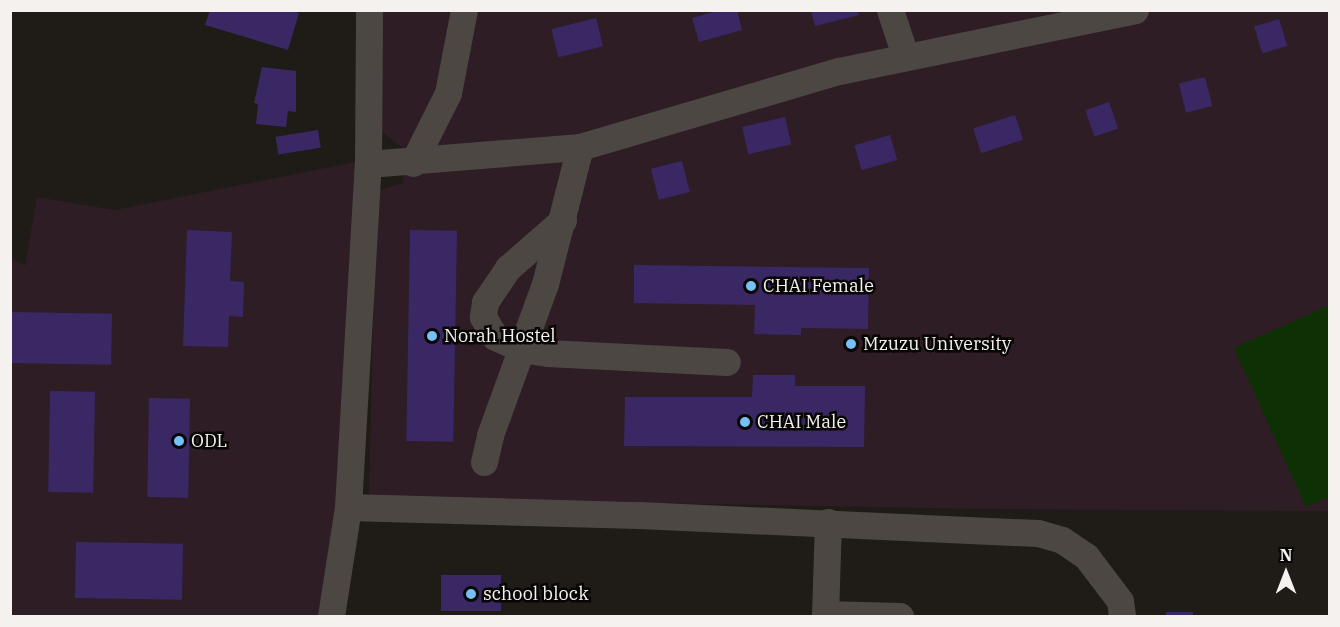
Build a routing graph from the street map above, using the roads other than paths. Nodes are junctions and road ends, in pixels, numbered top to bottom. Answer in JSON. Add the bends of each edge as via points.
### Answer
{"nodes":[{"id":1,"x":369,"y":10,"type":"edge"},
{"id":2,"x":464,"y":10,"type":"edge"},
{"id":3,"x":890,"y":10,"type":"edge"},
{"id":4,"x":1135,"y":10,"type":"edge"},
{"id":5,"x":905,"y":56,"type":"junction"},
{"id":6,"x":580,"y":147,"type":"junction"},
{"id":7,"x":413,"y":163,"type":"junction"},
{"id":8,"x":368,"y":164,"type":"junction"},
{"id":9,"x":563,"y":220,"type":"junction"},
{"id":10,"x":522,"y":349,"type":"junction"},
{"id":11,"x":727,"y":362,"type":"dead end"},
{"id":12,"x":483,"y":462,"type":"dead end"},
{"id":13,"x":348,"y":507,"type":"junction"},
{"id":14,"x":828,"y":522,"type":"junction"},
{"id":15,"x":825,"y":615,"type":"edge"},
{"id":16,"x":331,"y":616,"type":"edge"},
{"id":17,"x":900,"y":616,"type":"edge"},
{"id":18,"x":1122,"y":616,"type":"edge"}],
"edges":[{"from":1,"to":8,"type":"street"},
{"from":2,"to":7,"type":"street","via":[[448,93]]},
{"from":3,"to":5,"type":"street"},
{"from":4,"to":5,"type":"street"},
{"from":5,"to":6,"type":"street","via":[[756,93]]},
{"from":6,"to":7,"type":"street"},
{"from":6,"to":9,"type":"street"},
{"from":7,"to":8,"type":"street"},
{"from":8,"to":13,"type":"street"},
{"from":9,"to":10,"type":"street"},
{"from":9,"to":10,"type":"street","via":[[508,268],[485,302],[483,317],[495,337]]},
{"from":10,"to":11,"type":"street"},
{"from":10,"to":12,"type":"street"},
{"from":13,"to":14,"type":"street"},
{"from":13,"to":16,"type":"street"},
{"from":14,"to":15,"type":"street"},
{"from":14,"to":18,"type":"street","via":[[1038,533],[1062,540],[1086,556],[1120,601]]},
{"from":15,"to":17,"type":"street"}]}
